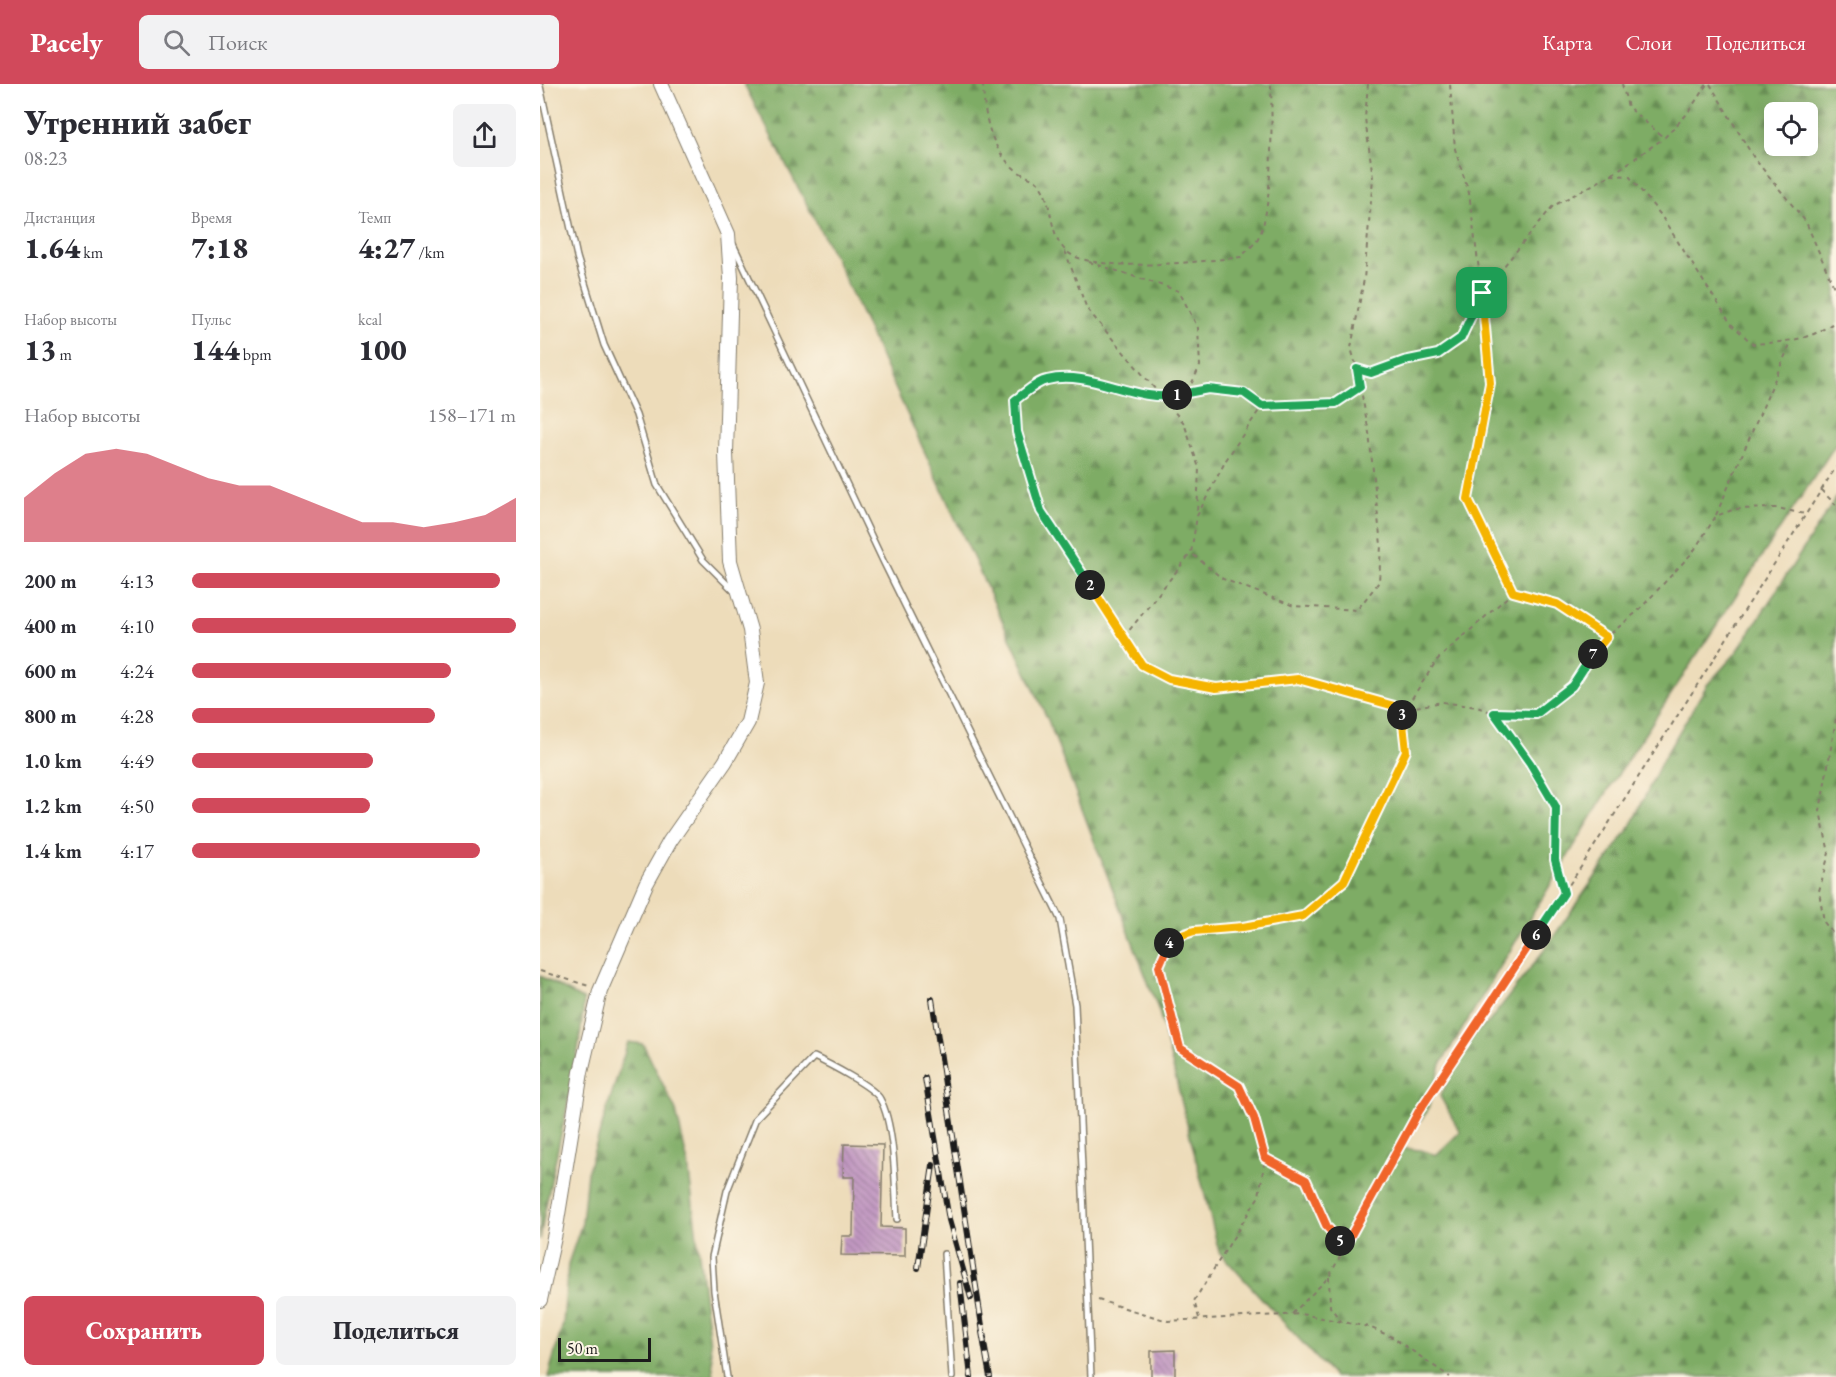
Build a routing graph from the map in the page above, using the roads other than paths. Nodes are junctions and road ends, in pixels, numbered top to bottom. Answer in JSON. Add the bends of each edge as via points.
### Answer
{"nodes":[{"id":1,"x":661,"y":84,"type":"edge"},
{"id":2,"x":540,"y":86,"type":"edge"},
{"id":3,"x":728,"y":234,"type":"junction"},
{"id":4,"x":739,"y":597,"type":"junction"},
{"id":5,"x":897,"y":1219,"type":"dead end"},
{"id":6,"x":944,"y":1254,"type":"dead end"},
{"id":7,"x":540,"y":1300,"type":"edge"},
{"id":8,"x":727,"y":1377,"type":"edge"},
{"id":9,"x":952,"y":1377,"type":"edge"},
{"id":10,"x":1091,"y":1377,"type":"edge"}],
"edges":[{"from":1,"to":3,"type":"street"},
{"from":2,"to":4,"type":"lane","via":[[577,257],[604,345],[636,415],[657,485],[703,560]]},
{"from":3,"to":4,"type":"street","via":[[731,278],[727,509],[730,561]]},
{"from":3,"to":10,"type":"lane","via":[[884,563],[1060,919],[1075,1005]]},
{"from":4,"to":7,"type":"street","via":[[755,656],[757,683],[751,712],[725,762],[670,841],[646,884],[600,991],[581,1072]]},
{"from":5,"to":8,"type":"lane","via":[[890,1133],[880,1098],[836,1067],[814,1057],[756,1118],[727,1191],[712,1257]]},
{"from":6,"to":9,"type":"lane"}]}
